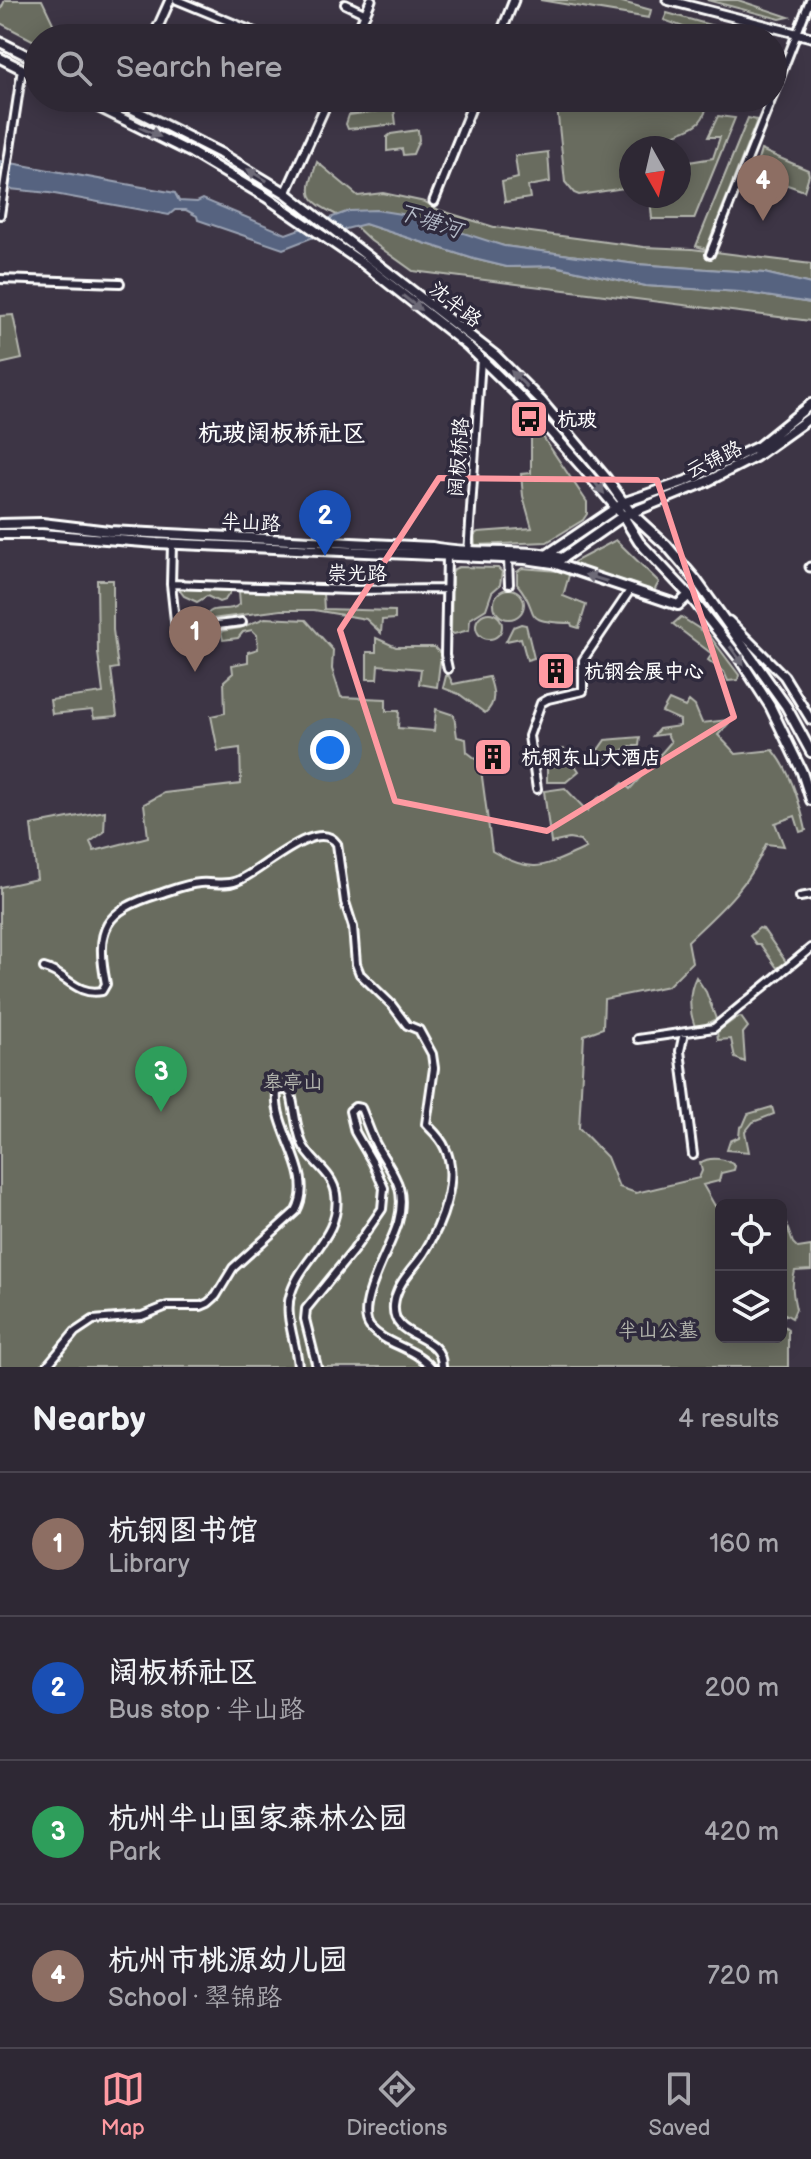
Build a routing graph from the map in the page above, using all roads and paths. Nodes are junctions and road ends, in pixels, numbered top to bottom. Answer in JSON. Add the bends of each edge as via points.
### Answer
{"nodes":[{"id":1,"x":170,"y":0,"type":"edge"},
{"id":2,"x":177,"y":0,"type":"edge"},
{"id":3,"x":371,"y":0,"type":"edge"},
{"id":4,"x":514,"y":0,"type":"edge"},
{"id":5,"x":667,"y":0,"type":"edge"},
{"id":6,"x":810,"y":0,"type":"edge"},
{"id":7,"x":345,"y":4,"type":"dead end"},
{"id":8,"x":366,"y":14,"type":"junction"},
{"id":9,"x":159,"y":24,"type":"edge"},
{"id":10,"x":235,"y":24,"type":"edge"},
{"id":11,"x":361,"y":24,"type":"edge"},
{"id":12,"x":505,"y":24,"type":"edge"},
{"id":13,"x":759,"y":24,"type":"edge"},
{"id":14,"x":787,"y":31,"type":"edge"},
{"id":15,"x":797,"y":34,"type":"junction"},
{"id":16,"x":811,"y":37,"type":"edge"},
{"id":17,"x":0,"y":42,"type":"edge"},
{"id":18,"x":24,"y":54,"type":"edge"},
{"id":19,"x":0,"y":58,"type":"edge"},
{"id":20,"x":787,"y":59,"type":"edge"},
{"id":21,"x":22,"y":69,"type":"joint"},
{"id":22,"x":108,"y":112,"type":"edge"},
{"id":23,"x":146,"y":112,"type":"edge"},
{"id":24,"x":323,"y":112,"type":"edge"},
{"id":25,"x":469,"y":112,"type":"edge"},
{"id":26,"x":766,"y":112,"type":"edge"},
{"id":27,"x":286,"y":193,"type":"junction"},
{"id":28,"x":434,"y":201,"type":"dead end"},
{"id":29,"x":0,"y":215,"type":"edge"},
{"id":30,"x":710,"y":254,"type":"dead end"},
{"id":31,"x":0,"y":279,"type":"edge"},
{"id":32,"x":120,"y":283,"type":"dead end"},
{"id":33,"x":481,"y":359,"type":"junction"},
{"id":34,"x":811,"y":404,"type":"edge"},
{"id":35,"x":811,"y":417,"type":"edge"},
{"id":36,"x":625,"y":502,"type":"junction"},
{"id":37,"x":615,"y":508,"type":"junction"},
{"id":38,"x":627,"y":514,"type":"junction"},
{"id":39,"x":0,"y":524,"type":"edge"},
{"id":40,"x":0,"y":534,"type":"edge"},
{"id":41,"x":172,"y":544,"type":"junction"},
{"id":42,"x":468,"y":554,"type":"junction"},
{"id":43,"x":447,"y":557,"type":"junction"},
{"id":44,"x":508,"y":558,"type":"junction"},
{"id":45,"x":549,"y":560,"type":"junction"},
{"id":46,"x":171,"y":584,"type":"junction"},
{"id":47,"x":509,"y":584,"type":"dead end"},
{"id":48,"x":447,"y":589,"type":"junction"},
{"id":49,"x":631,"y":589,"type":"junction"},
{"id":50,"x":689,"y":595,"type":"junction"},
{"id":51,"x":718,"y":610,"type":"junction"},
{"id":52,"x":242,"y":622,"type":"dead end"},
{"id":53,"x":448,"y":669,"type":"dead end"},
{"id":54,"x":811,"y":720,"type":"edge"},
{"id":55,"x":811,"y":752,"type":"edge"},
{"id":56,"x":807,"y":771,"type":"edge"},
{"id":57,"x":809,"y":787,"type":"edge"},
{"id":58,"x":537,"y":789,"type":"dead end"},
{"id":59,"x":811,"y":800,"type":"edge"},
{"id":60,"x":811,"y":895,"type":"edge"},
{"id":61,"x":800,"y":897,"type":"dead end"},
{"id":62,"x":811,"y":948,"type":"edge"},
{"id":63,"x":44,"y":968,"type":"dead end"},
{"id":64,"x":684,"y":1033,"type":"junction"},
{"id":65,"x":638,"y":1039,"type":"dead end"},
{"id":66,"x":693,"y":1155,"type":"dead end"},
{"id":67,"x":46,"y":1367,"type":"edge"},
{"id":68,"x":298,"y":1367,"type":"edge"},
{"id":69,"x":317,"y":1367,"type":"edge"},
{"id":70,"x":431,"y":1367,"type":"edge"},
{"id":71,"x":442,"y":1367,"type":"edge"}],
"edges":[{"from":1,"to":9,"type":"street"},
{"from":2,"to":10,"type":"street"},
{"from":3,"to":8,"type":"street"},
{"from":4,"to":12,"type":"street"},
{"from":5,"to":13,"type":"street"},
{"from":6,"to":15,"type":"street"},
{"from":7,"to":8,"type":"street"},
{"from":8,"to":11,"type":"street"},
{"from":14,"to":15,"type":"street"},
{"from":15,"to":16,"type":"street"},
{"from":15,"to":20,"type":"street"},
{"from":17,"to":18,"type":"main road"},
{"from":19,"to":21,"type":"main road"},
{"from":21,"to":29,"type":"street"},
{"from":22,"to":33,"type":"main road","name":"沈半路","one_way":true,"via":[[225,171],[304,223],[364,264]]},
{"from":27,"to":23,"type":"main road","name":"沈半路","one_way":true},
{"from":24,"to":27,"type":"street"},
{"from":25,"to":28,"type":"street"},
{"from":26,"to":30,"type":"street"},
{"from":36,"to":27,"type":"main road","name":"沈半路","one_way":true,"via":[[496,356]]},
{"from":31,"to":32,"type":"street"},
{"from":33,"to":37,"type":"main road","name":"沈半路","one_way":true},
{"from":33,"to":42,"type":"street","name":"阔板桥路"},
{"from":34,"to":36,"type":"main road","name":"云锦路","via":[[759,446]]},
{"from":35,"to":38,"type":"main road","name":"云锦路","via":[[755,457]]},
{"from":36,"to":37,"type":"main road"},
{"from":36,"to":38,"type":"main road","name":"沈半路"},
{"from":37,"to":38,"type":"main road","name":"沈半路"},
{"from":37,"to":45,"type":"main road"},
{"from":38,"to":45,"type":"main road","via":[[562,558]]},
{"from":38,"to":50,"type":"main road","name":"沈半路","via":[[639,542]]},
{"from":38,"to":51,"type":"main road","name":"沈半路","via":[[667,546]]},
{"from":39,"to":42,"type":"main road","name":"半山路","via":[[379,544]]},
{"from":40,"to":41,"type":"main road","name":"半山路"},
{"from":41,"to":43,"type":"main road","name":"半山路"},
{"from":41,"to":46,"type":"street"},
{"from":42,"to":43,"type":"main road","name":"半山路"},
{"from":42,"to":44,"type":"main road","name":"半山路"},
{"from":42,"to":45,"type":"main road","name":"半山路"},
{"from":43,"to":48,"type":"street"},
{"from":44,"to":45,"type":"main road","name":"半山路"},
{"from":44,"to":47,"type":"street"},
{"from":49,"to":45,"type":"main road","name":"半山路","one_way":true},
{"from":46,"to":48,"type":"street","name":"崇光路"},
{"from":46,"to":52,"type":"street","via":[[176,630]]},
{"from":48,"to":53,"type":"street"},
{"from":49,"to":50,"type":"main road","name":"半山路","via":[[678,605]]},
{"from":49,"to":58,"type":"street","via":[[583,660],[583,691],[541,703],[529,736]]},
{"from":50,"to":56,"type":"main road","one_way":true,"via":[[739,658]]},
{"from":51,"to":54,"type":"street","via":[[784,676]]},
{"from":51,"to":55,"type":"main road","via":[[786,706]]},
{"from":56,"to":57,"type":"main road"},
{"from":57,"to":59,"type":"main road"},
{"from":60,"to":61,"type":"street"},
{"from":62,"to":64,"type":"street","via":[[714,1028]]},
{"from":63,"to":71,"type":"street","via":[[81,991],[102,991],[106,984],[101,940],[116,913],[189,884],[237,881],[305,839],[332,837],[360,974],[407,1025],[419,1030],[432,1054],[426,1124],[445,1146],[449,1185],[434,1233],[396,1293],[394,1316],[404,1329],[431,1343]]},
{"from":64,"to":65,"type":"street"},
{"from":64,"to":66,"type":"street","via":[[680,1051]]},
{"from":67,"to":68,"type":"street","via":[[75,1332],[93,1320],[208,1303],[233,1268],[296,1211],[303,1183],[276,1099],[277,1092],[286,1089],[301,1142],[336,1192],[336,1214],[327,1238],[291,1291],[288,1304]]},
{"from":69,"to":70,"type":"street","via":[[306,1309],[382,1209],[377,1170],[352,1125],[350,1111],[355,1107],[361,1108],[401,1187],[398,1224],[371,1288],[366,1319],[379,1335],[418,1354]]}]}
